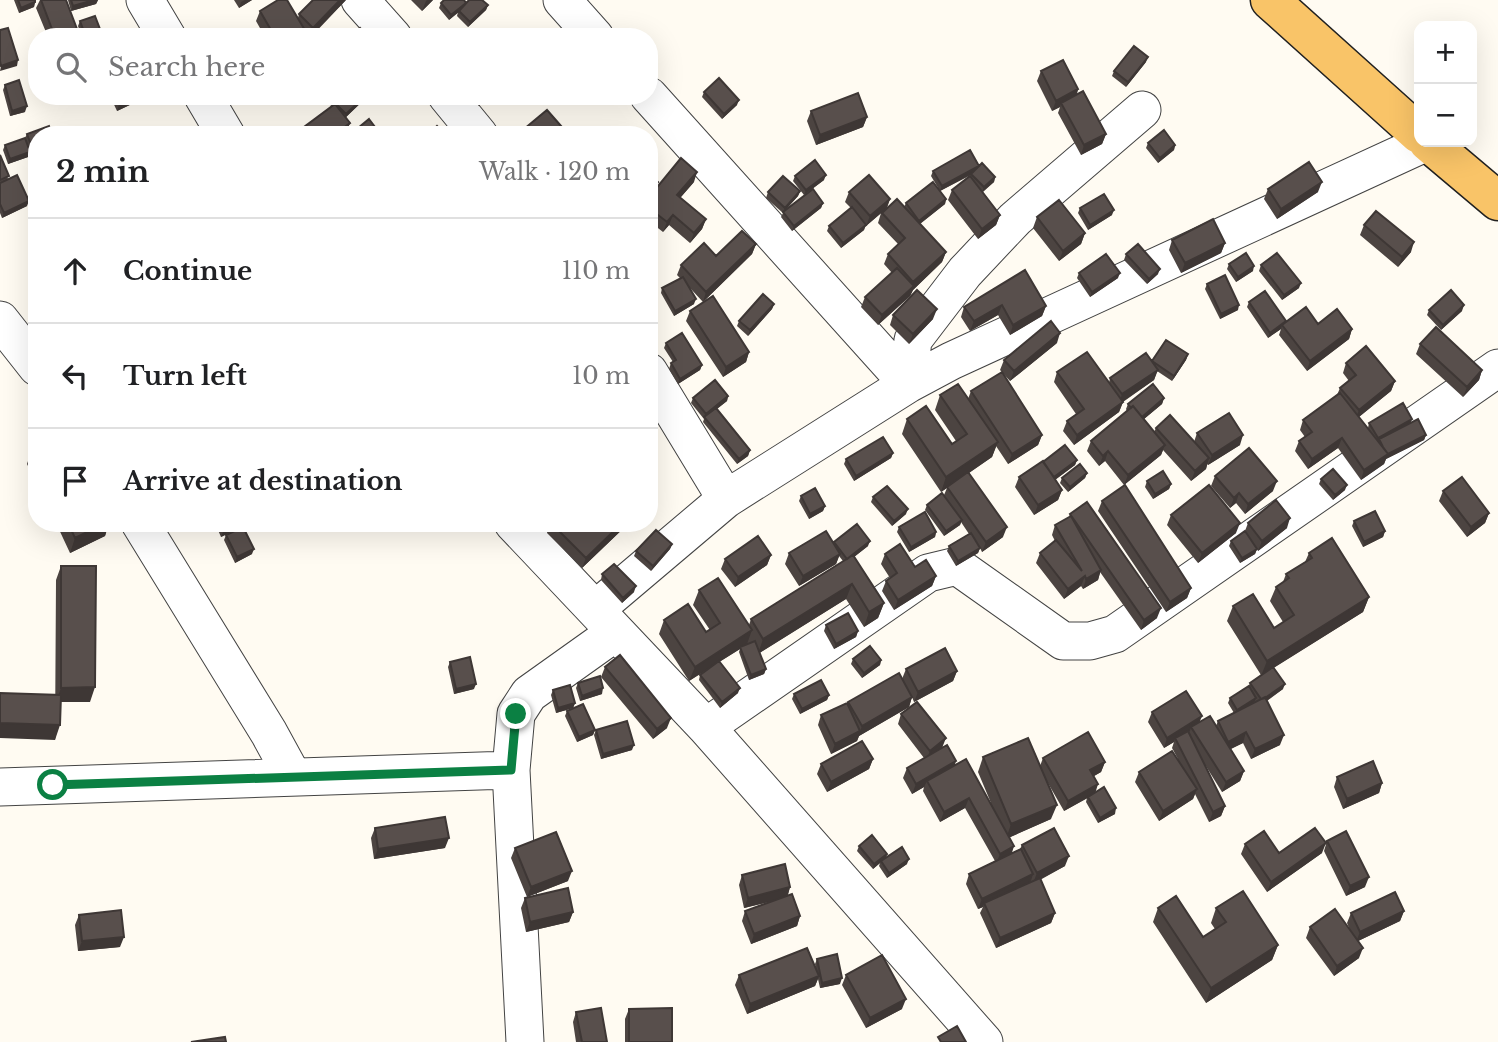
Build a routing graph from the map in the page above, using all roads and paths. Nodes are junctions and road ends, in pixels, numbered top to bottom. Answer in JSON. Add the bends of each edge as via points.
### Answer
{"nodes":[{"id":1,"x":145,"y":0,"type":"edge"},
{"id":2,"x":359,"y":0,"type":"edge"},
{"id":3,"x":562,"y":0,"type":"edge"},
{"id":4,"x":1270,"y":0,"type":"edge"},
{"id":5,"x":162,"y":28,"type":"edge"},
{"id":6,"x":385,"y":28,"type":"edge"},
{"id":7,"x":587,"y":28,"type":"edge"},
{"id":8,"x":208,"y":105,"type":"edge"},
{"id":9,"x":454,"y":105,"type":"edge"},
{"id":10,"x":657,"y":105,"type":"edge"},
{"id":11,"x":1142,"y":110,"type":"dead end"},
{"id":12,"x":221,"y":126,"type":"edge"},
{"id":13,"x":472,"y":126,"type":"edge"},
{"id":14,"x":1414,"y":130,"type":"edge"},
{"id":15,"x":1417,"y":147,"type":"edge"},
{"id":16,"x":1434,"y":147,"type":"edge"},
{"id":17,"x":1498,"y":201,"type":"edge"},
{"id":18,"x":0,"y":320,"type":"edge"},
{"id":19,"x":28,"y":356,"type":"edge"},
{"id":20,"x":1498,"y":368,"type":"edge"},
{"id":21,"x":908,"y":384,"type":"junction"},
{"id":22,"x":658,"y":387,"type":"edge"},
{"id":23,"x":726,"y":499,"type":"junction"},
{"id":24,"x":146,"y":532,"type":"edge"},
{"id":25,"x":522,"y":532,"type":"edge"},
{"id":26,"x":606,"y":621,"type":"junction"},
{"id":27,"x":706,"y":727,"type":"junction"},
{"id":28,"x":511,"y":770,"type":"junction"},
{"id":29,"x":293,"y":777,"type":"junction"},
{"id":30,"x":0,"y":787,"type":"edge"},
{"id":31,"x":525,"y":1042,"type":"edge"},
{"id":32,"x":984,"y":1042,"type":"edge"}],
"edges":[{"from":1,"to":5,"type":"street"},
{"from":2,"to":6,"type":"street"},
{"from":3,"to":7,"type":"street"},
{"from":4,"to":14,"type":"main road"},
{"from":8,"to":12,"type":"street"},
{"from":9,"to":13,"type":"street"},
{"from":10,"to":21,"type":"street"},
{"from":11,"to":21,"type":"street","via":[[1025,210],[965,272],[912,340]]},
{"from":15,"to":21,"type":"street"},
{"from":16,"to":17,"type":"main road"},
{"from":18,"to":19,"type":"street"},
{"from":20,"to":27,"type":"street","via":[[1115,634],[1090,641],[1063,641],[957,566],[928,573]]},
{"from":21,"to":23,"type":"street"},
{"from":22,"to":23,"type":"street"},
{"from":23,"to":26,"type":"street"},
{"from":24,"to":29,"type":"street"},
{"from":25,"to":26,"type":"street"},
{"from":26,"to":27,"type":"street"},
{"from":26,"to":28,"type":"street","via":[[529,694],[516,714]]},
{"from":27,"to":32,"type":"street"},
{"from":28,"to":29,"type":"street"},
{"from":28,"to":31,"type":"street"},
{"from":29,"to":30,"type":"street"}]}
